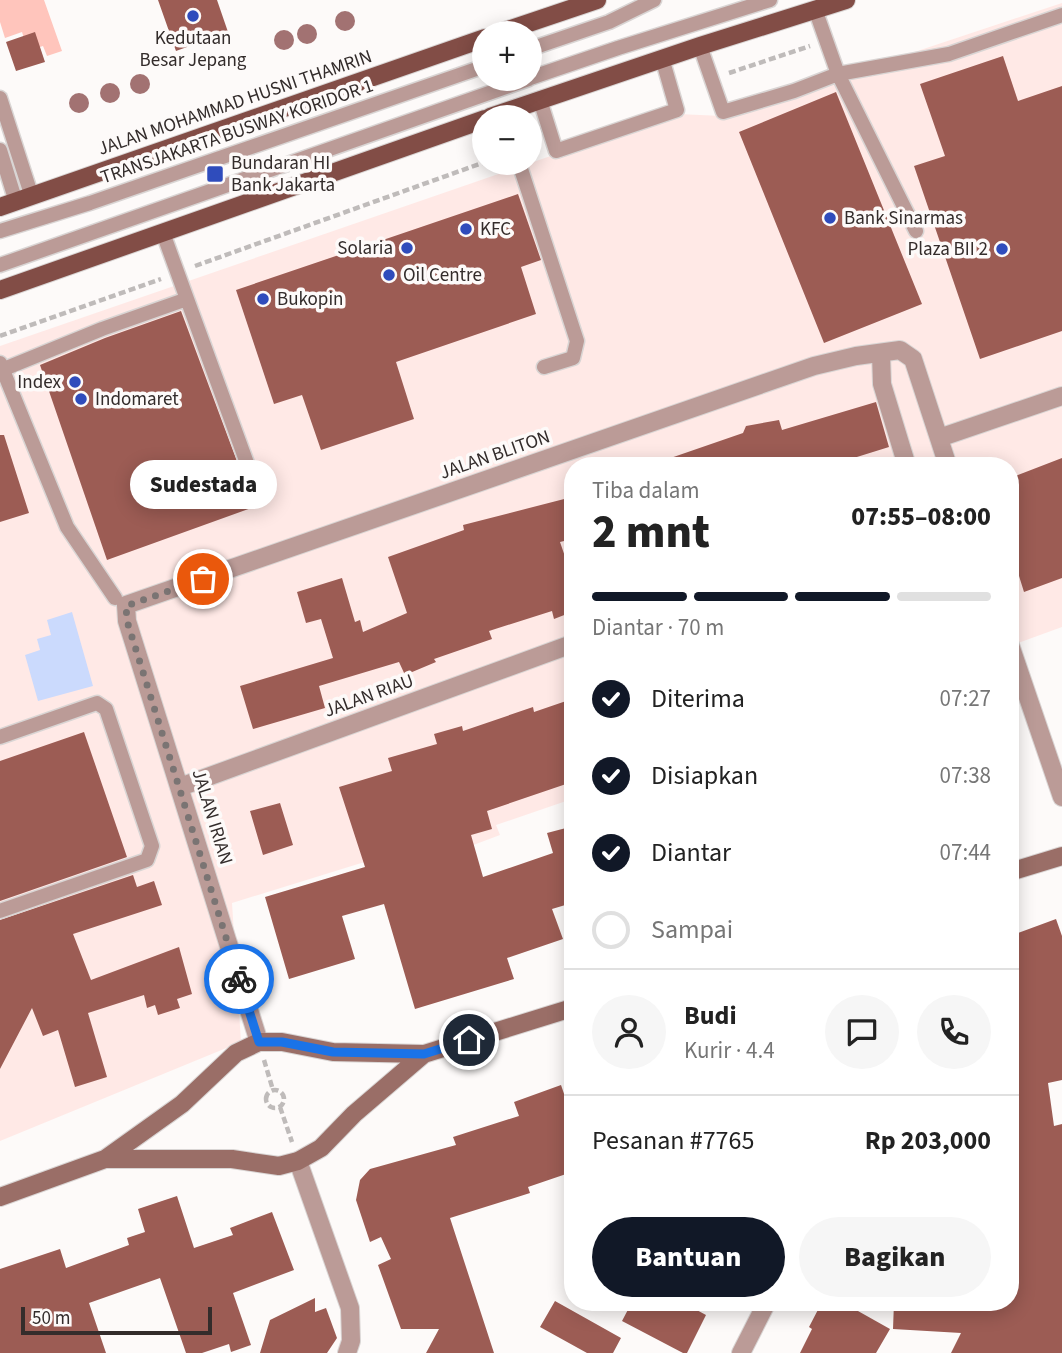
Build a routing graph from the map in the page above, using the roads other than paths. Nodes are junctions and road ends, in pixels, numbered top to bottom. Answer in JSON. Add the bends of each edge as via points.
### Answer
{"nodes":[{"id":1,"x":597,"y":0,"type":"edge"},
{"id":2,"x":654,"y":0,"type":"edge"},
{"id":3,"x":770,"y":0,"type":"edge"},
{"id":4,"x":846,"y":0,"type":"edge"},
{"id":5,"x":815,"y":9,"type":"junction"},
{"id":6,"x":1062,"y":15,"type":"edge"},
{"id":7,"x":535,"y":21,"type":"edge"},
{"id":8,"x":472,"y":43,"type":"edge"},
{"id":9,"x":542,"y":46,"type":"edge"},
{"id":10,"x":700,"y":46,"type":"junction"},
{"id":11,"x":662,"y":58,"type":"junction"},
{"id":12,"x":472,"y":71,"type":"edge"},
{"id":13,"x":542,"y":75,"type":"edge"},
{"id":14,"x":838,"y":75,"type":"junction"},
{"id":15,"x":496,"y":91,"type":"edge"},
{"id":16,"x":0,"y":98,"type":"edge"},
{"id":17,"x":540,"y":100,"type":"junction"},
{"id":18,"x":527,"y":105,"type":"edge"},
{"id":19,"x":472,"y":125,"type":"edge"},
{"id":20,"x":0,"y":150,"type":"edge"},
{"id":21,"x":523,"y":175,"type":"edge"},
{"id":22,"x":16,"y":202,"type":"edge"},
{"id":23,"x":0,"y":231,"type":"edge"},
{"id":24,"x":916,"y":231,"type":"dead end"},
{"id":25,"x":163,"y":233,"type":"junction"},
{"id":26,"x":0,"y":265,"type":"edge"},
{"id":27,"x":0,"y":290,"type":"edge"},
{"id":28,"x":187,"y":299,"type":"junction"},
{"id":29,"x":881,"y":354,"type":"junction"},
{"id":30,"x":2,"y":366,"type":"edge"},
{"id":31,"x":544,"y":367,"type":"dead end"},
{"id":32,"x":1062,"y":396,"type":"edge"},
{"id":33,"x":939,"y":438,"type":"junction"},
{"id":34,"x":904,"y":457,"type":"edge"},
{"id":35,"x":945,"y":457,"type":"edge"},
{"id":36,"x":255,"y":485,"type":"dead end"},
{"id":37,"x":121,"y":602,"type":"junction"},
{"id":38,"x":564,"y":647,"type":"edge"},
{"id":39,"x":1019,"y":671,"type":"edge"},
{"id":40,"x":0,"y":737,"type":"edge"},
{"id":41,"x":180,"y":787,"type":"junction"},
{"id":42,"x":1062,"y":797,"type":"edge"},
{"id":43,"x":1062,"y":856,"type":"edge"},
{"id":44,"x":1019,"y":869,"type":"edge"},
{"id":45,"x":0,"y":911,"type":"edge"},
{"id":46,"x":564,"y":1010,"type":"edge"},
{"id":47,"x":259,"y":1042,"type":"junction"},
{"id":48,"x":424,"y":1054,"type":"junction"},
{"id":49,"x":105,"y":1160,"type":"junction"},
{"id":50,"x":298,"y":1161,"type":"junction"},
{"id":51,"x":0,"y":1197,"type":"edge"},
{"id":52,"x":762,"y":1311,"type":"edge"},
{"id":53,"x":347,"y":1353,"type":"edge"},
{"id":54,"x":741,"y":1353,"type":"edge"}],
"edges":[{"from":1,"to":7,"type":"main road"},
{"from":2,"to":9,"type":"lane"},
{"from":3,"to":13,"type":"lane"},
{"from":4,"to":5,"type":"main road"},
{"from":5,"to":10,"type":"main road"},
{"from":5,"to":14,"type":"lane"},
{"from":6,"to":14,"type":"lane","via":[[949,54]]},
{"from":8,"to":22,"type":"main road","name":"JALAN MOHAMMAD HUSNI THAMRIN"},
{"from":10,"to":11,"type":"main road"},
{"from":10,"to":14,"type":"lane","via":[[723,112]]},
{"from":11,"to":17,"type":"main road"},
{"from":11,"to":17,"type":"lane","via":[[677,110],[556,151]]},
{"from":12,"to":23,"type":"lane","name":"TRANSJAKARTA BUSWAY KORIDOR 1"},
{"from":14,"to":24,"type":"lane"},
{"from":15,"to":26,"type":"lane"},
{"from":16,"to":22,"type":"lane"},
{"from":17,"to":18,"type":"main road"},
{"from":19,"to":25,"type":"main road"},
{"from":20,"to":22,"type":"lane"},
{"from":21,"to":31,"type":"lane","via":[[577,341],[573,358]]},
{"from":25,"to":27,"type":"main road"},
{"from":25,"to":28,"type":"lane"},
{"from":28,"to":30,"type":"lane"},
{"from":28,"to":36,"type":"lane"},
{"from":29,"to":33,"type":"street","name":"JALAN BLITON","via":[[900,350],[913,359]]},
{"from":29,"to":34,"type":"street","via":[[882,384]]},
{"from":29,"to":37,"type":"street","name":"JALAN BLITON","via":[[814,366]]},
{"from":30,"to":37,"type":"lane","via":[[67,527]]},
{"from":32,"to":33,"type":"street"},
{"from":33,"to":35,"type":"street","name":"JALAN BLITON"},
{"from":37,"to":41,"type":"street","name":"JALAN IRIAN"},
{"from":38,"to":41,"type":"street","name":"JALAN RIAU"},
{"from":39,"to":42,"type":"street"},
{"from":40,"to":45,"type":"lane","via":[[96,703],[106,709],[152,846],[147,860]]},
{"from":41,"to":47,"type":"street","name":"JALAN IRIAN"},
{"from":43,"to":44,"type":"street"},
{"from":46,"to":48,"type":"street"},
{"from":47,"to":48,"type":"street","via":[[333,1052]]},
{"from":47,"to":49,"type":"street","via":[[236,1053],[182,1104]]},
{"from":48,"to":50,"type":"street","via":[[321,1148]]},
{"from":49,"to":50,"type":"street","via":[[232,1159],[279,1166]]},
{"from":49,"to":51,"type":"street"},
{"from":50,"to":53,"type":"street","via":[[349,1308]]},
{"from":52,"to":54,"type":"street"}]}
